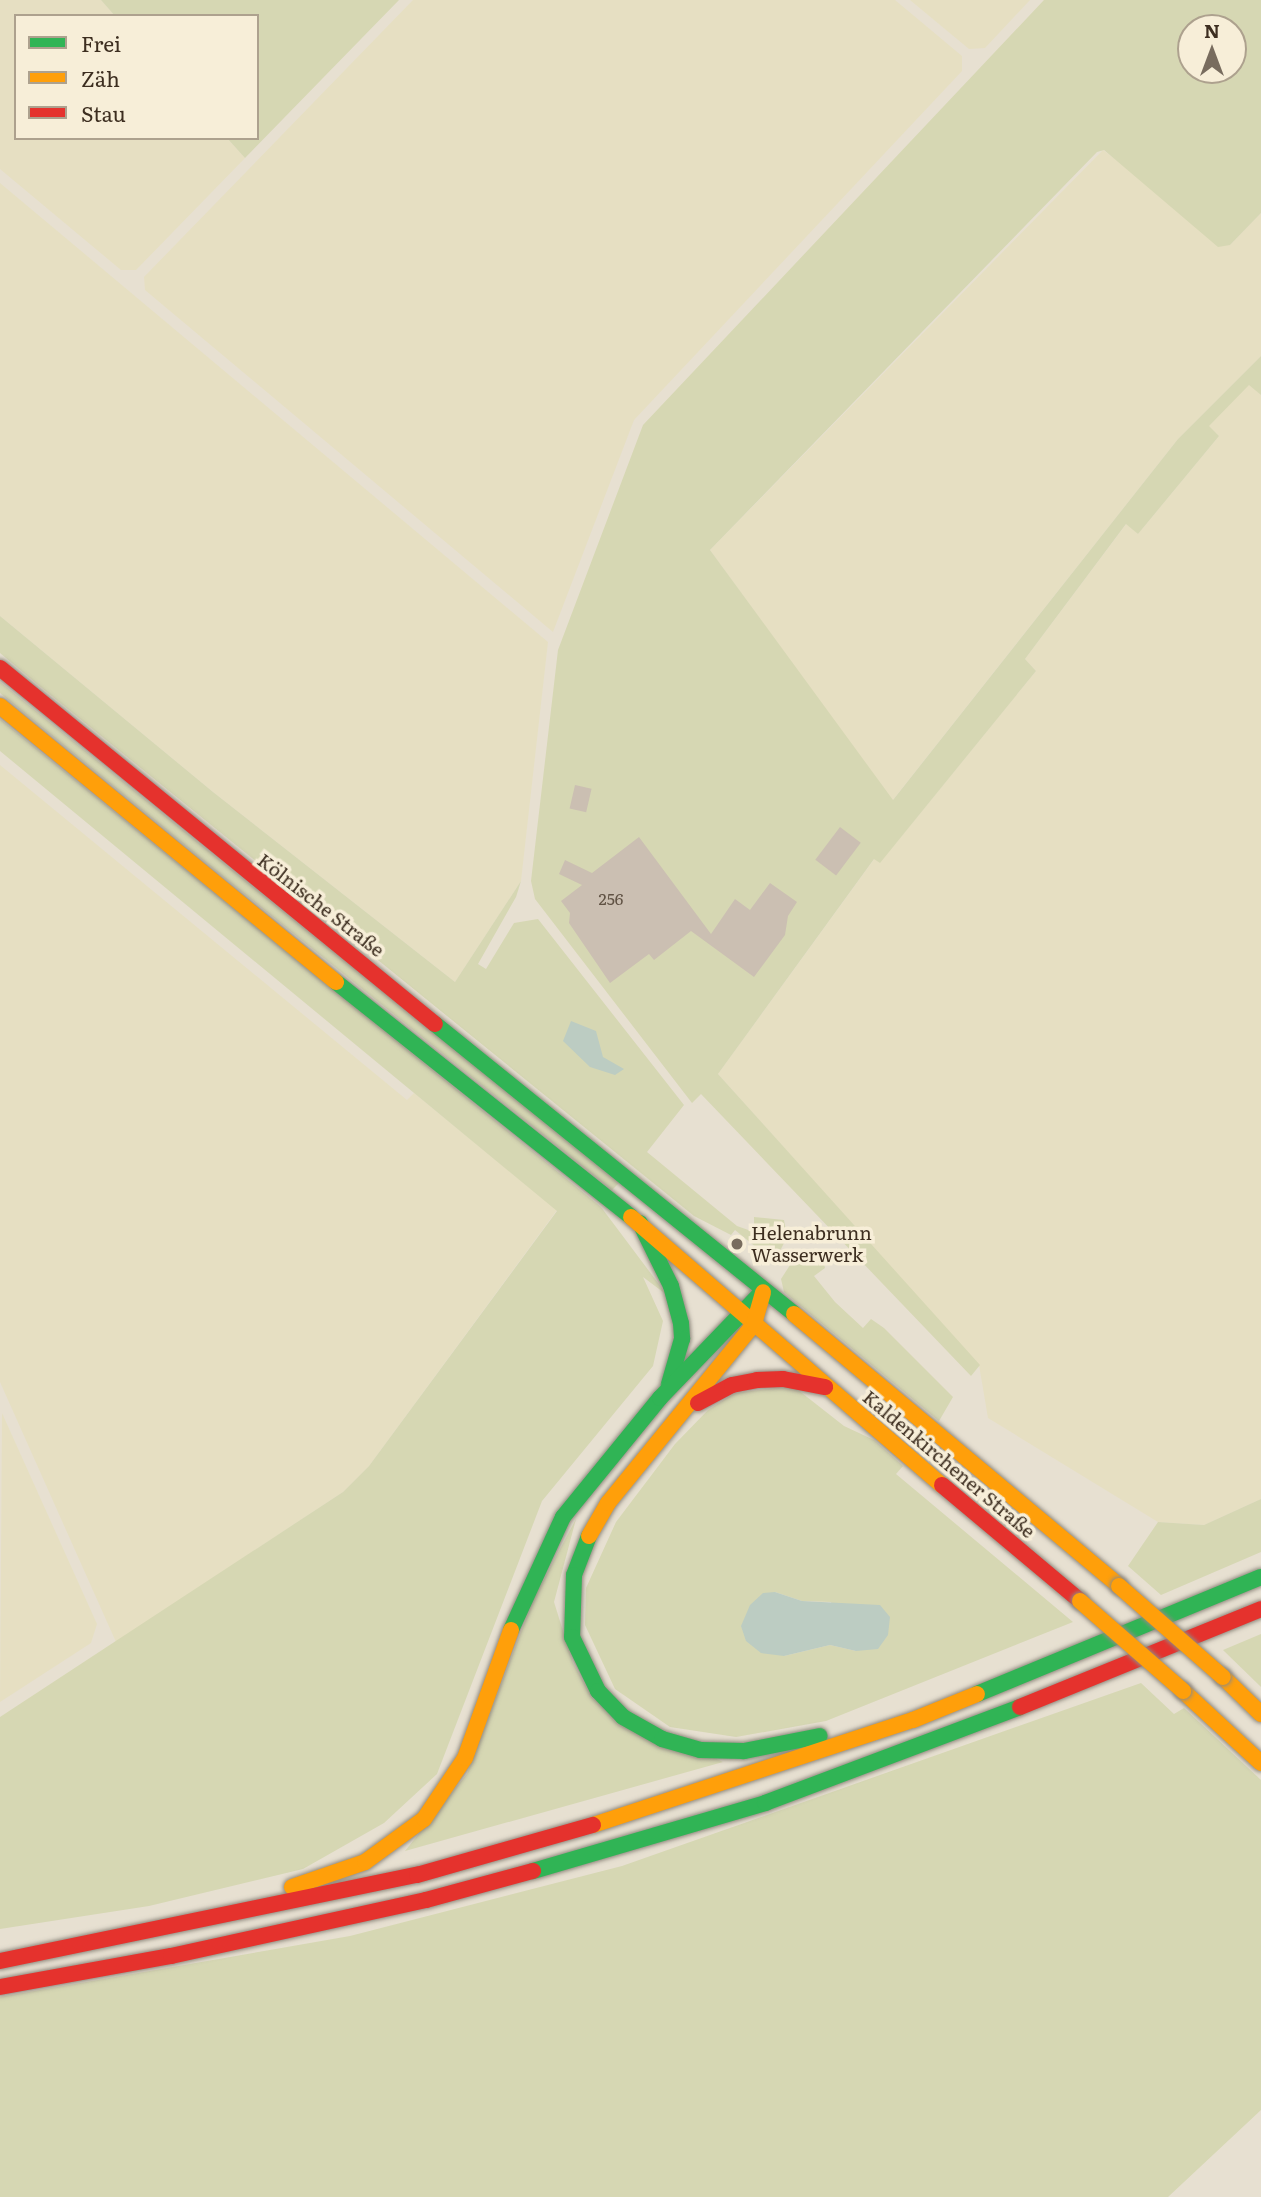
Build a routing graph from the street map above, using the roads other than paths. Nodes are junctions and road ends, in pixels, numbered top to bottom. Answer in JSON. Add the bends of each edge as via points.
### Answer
{"nodes":[{"id":1,"x":0,"y":668,"type":"edge"},
{"id":2,"x":0,"y":706,"type":"edge"},
{"id":3,"x":639,"y":1188,"type":"joint"},
{"id":4,"x":640,"y":1223,"type":"junction"},
{"id":5,"x":764,"y":1290,"type":"junction"},
{"id":6,"x":739,"y":1311,"type":"junction"},
{"id":7,"x":754,"y":1324,"type":"junction"},
{"id":8,"x":825,"y":1387,"type":"junction"},
{"id":9,"x":660,"y":1398,"type":"junction"},
{"id":10,"x":680,"y":1418,"type":"junction"},
{"id":11,"x":1261,"y":1577,"type":"edge"},
{"id":12,"x":1261,"y":1611,"type":"edge"},
{"id":13,"x":1003,"y":1684,"type":"junction"},
{"id":14,"x":1261,"y":1714,"type":"edge"},
{"id":15,"x":1261,"y":1763,"type":"edge"},
{"id":16,"x":166,"y":1930,"type":"junction"},
{"id":17,"x":0,"y":1961,"type":"edge"},
{"id":18,"x":0,"y":1987,"type":"edge"}],
"edges":[{"from":1,"to":3,"type":"main road","name":"Kölnische Straße","via":[[272,895]]},
{"from":2,"to":4,"type":"main road","name":"Kaldenkirchener Straße","via":[[237,904]]},
{"from":3,"to":5,"type":"main road","name":"Kaldenkirchener Straße"},
{"from":4,"to":6,"type":"main road","name":"Kaldenkirchener Straße"},
{"from":4,"to":9,"type":"main road","via":[[671,1286],[681,1323],[680,1346]]},
{"from":5,"to":6,"type":"main road"},
{"from":5,"to":7,"type":"main road"},
{"from":5,"to":14,"type":"main road","name":"Kaldenkirchener Straße","bridge":true,"via":[[1119,1586]]},
{"from":6,"to":7,"type":"main road","name":"Kaldenkirchener Straße"},
{"from":6,"to":9,"type":"main road"},
{"from":7,"to":8,"type":"main road","name":"Kaldenkirchener Straße"},
{"from":7,"to":10,"type":"main road"},
{"from":8,"to":10,"type":"main road","via":[[783,1379],[732,1385],[708,1396]]},
{"from":8,"to":15,"type":"main road","name":"Kaldenkirchener Straße","bridge":true,"via":[[1080,1601]]},
{"from":9,"to":16,"type":"main road","via":[[564,1517],[541,1555],[465,1758],[424,1819],[365,1862]]},
{"from":10,"to":13,"type":"main road","via":[[608,1503],[574,1575],[572,1637],[598,1692],[623,1717],[674,1743],[701,1750],[744,1751],[793,1744]]},
{"from":11,"to":13,"type":"main road"},
{"from":12,"to":18,"type":"main road","via":[[922,1746],[765,1803],[609,1850],[426,1900],[267,1936]]},
{"from":13,"to":16,"type":"main road","via":[[769,1771],[600,1824],[417,1874]]},
{"from":16,"to":17,"type":"main road"}]}
